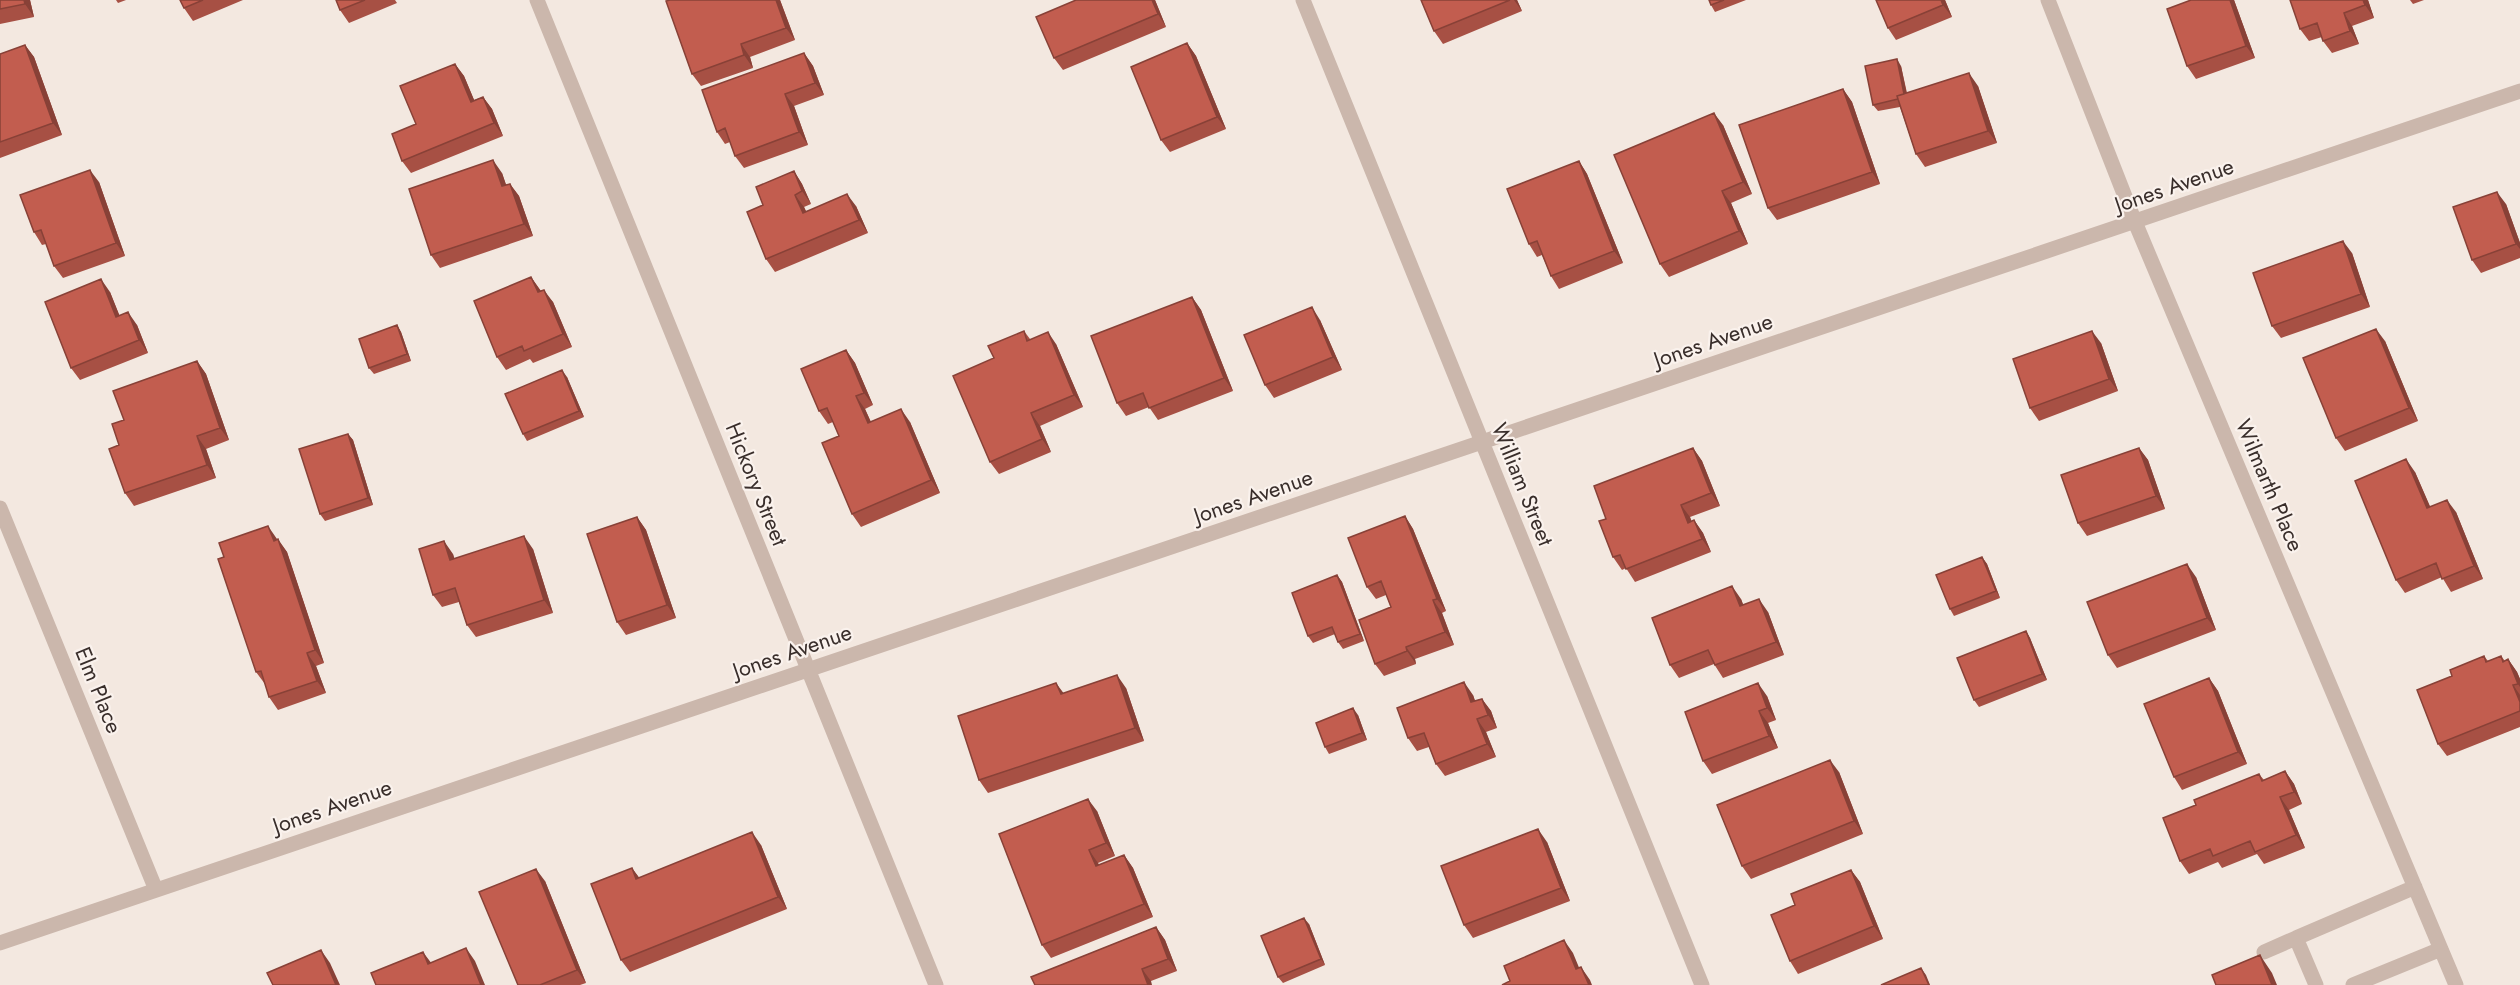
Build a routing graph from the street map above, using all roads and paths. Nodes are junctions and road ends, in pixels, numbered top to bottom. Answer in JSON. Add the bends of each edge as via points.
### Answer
{"nodes":[{"id":1,"x":537,"y":0,"type":"edge"},
{"id":2,"x":1303,"y":0,"type":"edge"},
{"id":3,"x":2048,"y":0,"type":"edge"},
{"id":4,"x":2520,"y":91,"type":"edge"},
{"id":5,"x":2135,"y":222,"type":"junction"},
{"id":6,"x":1482,"y":442,"type":"junction"},
{"id":7,"x":0,"y":508,"type":"edge"},
{"id":8,"x":808,"y":669,"type":"junction"},
{"id":9,"x":2415,"y":887,"type":"junction"},
{"id":10,"x":156,"y":890,"type":"junction"},
{"id":11,"x":2296,"y":938,"type":"junction"},
{"id":12,"x":0,"y":943,"type":"edge"},
{"id":13,"x":2441,"y":949,"type":"junction"},
{"id":14,"x":2264,"y":952,"type":"dead end"},
{"id":15,"x":936,"y":985,"type":"edge"},
{"id":16,"x":1702,"y":985,"type":"edge"},
{"id":17,"x":2316,"y":985,"type":"edge"},
{"id":18,"x":2353,"y":985,"type":"edge"},
{"id":19,"x":2456,"y":985,"type":"edge"}],
"edges":[{"from":1,"to":8,"type":"street","name":"Hickory Street"},
{"from":2,"to":6,"type":"street","name":"William Street"},
{"from":3,"to":5,"type":"street","name":"Wilmarth Place"},
{"from":4,"to":5,"type":"street","name":"Jones Avenue"},
{"from":5,"to":6,"type":"street","name":"Jones Avenue"},
{"from":5,"to":9,"type":"street","name":"Wilmarth Place"},
{"from":6,"to":8,"type":"street","name":"Jones Avenue"},
{"from":6,"to":16,"type":"street","name":"William Street"},
{"from":7,"to":10,"type":"street","name":"Elm Place"},
{"from":8,"to":10,"type":"street","name":"Jones Avenue"},
{"from":8,"to":15,"type":"street","name":"Hickory Street"},
{"from":9,"to":11,"type":"street"},
{"from":9,"to":13,"type":"street","name":"Wilmarth Place"},
{"from":10,"to":12,"type":"street","name":"Jones Avenue"},
{"from":11,"to":14,"type":"street"},
{"from":11,"to":17,"type":"street"},
{"from":13,"to":18,"type":"street"},
{"from":13,"to":19,"type":"street","name":"Wilmarth Place"}]}
